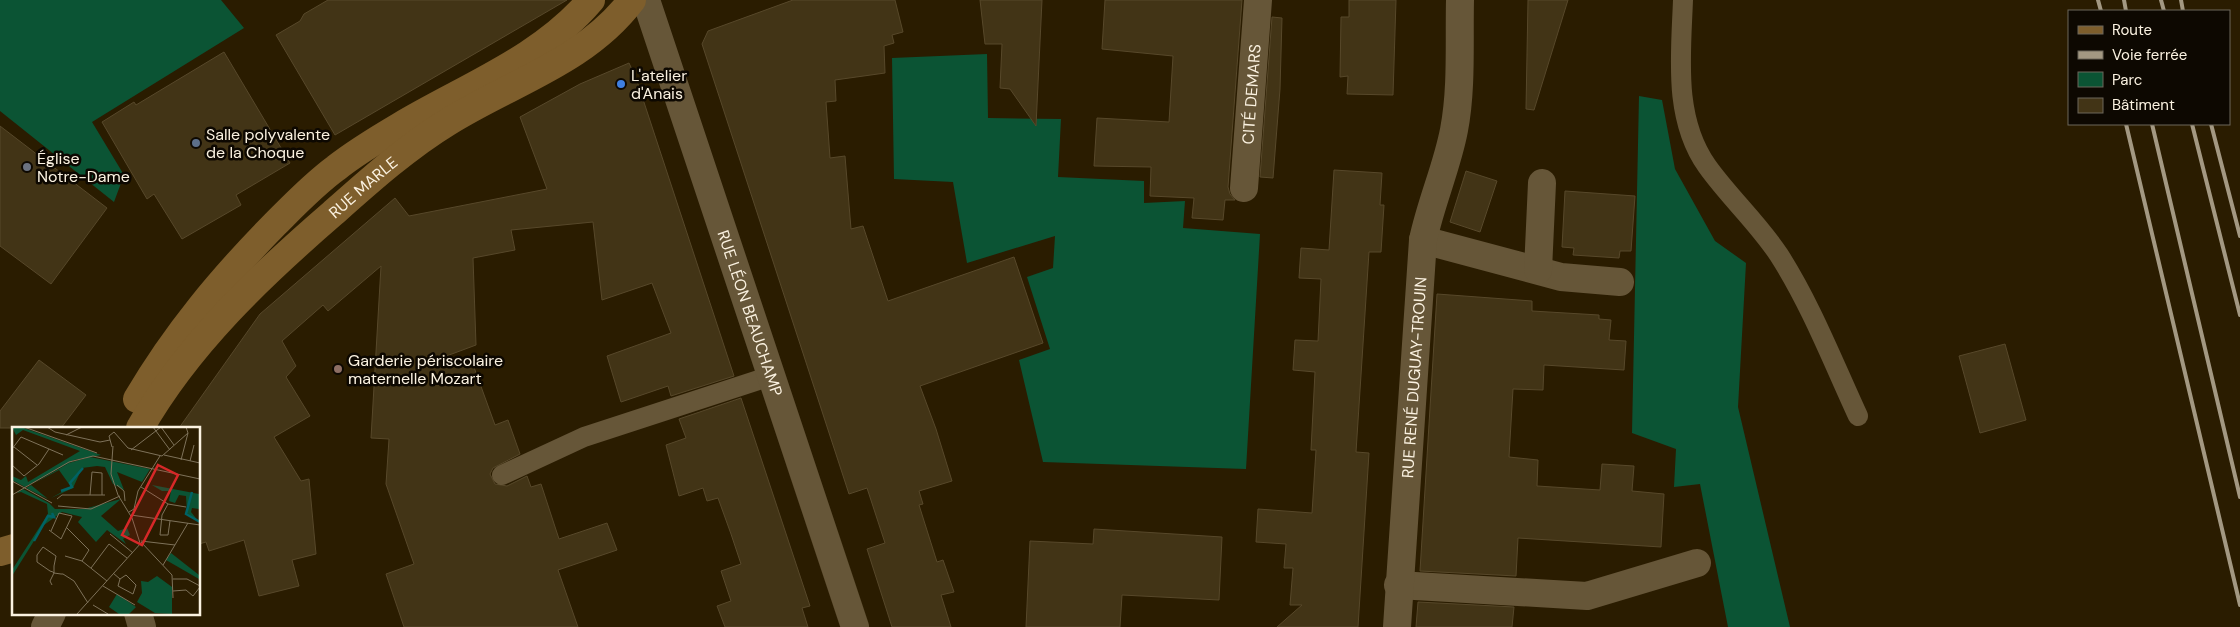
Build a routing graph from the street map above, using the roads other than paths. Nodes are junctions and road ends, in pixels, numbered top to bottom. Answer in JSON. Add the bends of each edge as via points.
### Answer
{"nodes":[{"id":1,"x":591,"y":0,"type":"edge"},
{"id":2,"x":632,"y":0,"type":"edge"},
{"id":3,"x":646,"y":0,"type":"edge"},
{"id":4,"x":1258,"y":0,"type":"edge"},
{"id":5,"x":1460,"y":0,"type":"edge"},
{"id":6,"x":1683,"y":0,"type":"edge"},
{"id":7,"x":1542,"y":183,"type":"dead end"},
{"id":8,"x":1244,"y":188,"type":"dead end"},
{"id":9,"x":1423,"y":240,"type":"junction"},
{"id":10,"x":1538,"y":270,"type":"junction"},
{"id":11,"x":1620,"y":282,"type":"dead end"},
{"id":12,"x":771,"y":376,"type":"junction"},
{"id":13,"x":1858,"y":416,"type":"dead end"},
{"id":14,"x":122,"y":427,"type":"edge"},
{"id":15,"x":141,"y":427,"type":"edge"},
{"id":16,"x":502,"y":475,"type":"dead end"},
{"id":17,"x":1697,"y":563,"type":"dead end"},
{"id":18,"x":1398,"y":585,"type":"junction"},
{"id":19,"x":52,"y":614,"type":"edge"},
{"id":20,"x":138,"y":614,"type":"edge"},
{"id":21,"x":45,"y":627,"type":"edge"},
{"id":22,"x":142,"y":627,"type":"edge"},
{"id":23,"x":855,"y":627,"type":"edge"},
{"id":24,"x":1396,"y":627,"type":"edge"}],
"edges":[{"from":1,"to":14,"type":"main road","name":"RUE MARLE","via":[[575,19],[516,62],[371,144],[304,196],[246,253],[182,329]]},
{"from":2,"to":15,"type":"main road","name":"RUE MARLE","via":[[603,33],[577,53],[448,122],[347,200],[271,268],[209,334],[168,384]]},
{"from":3,"to":12,"type":"street","name":"RUE LÉON BEAUCHAMP"},
{"from":4,"to":8,"type":"street","name":"CITÉ DEMARS"},
{"from":5,"to":9,"type":"street","name":"RUE RENÉ DUGUAY-TROUIN","via":[[1454,131]]},
{"from":6,"to":13,"type":"lane","via":[[1682,94],[1694,141],[1706,165],[1778,254],[1804,301]]},
{"from":7,"to":10,"type":"street"},
{"from":9,"to":10,"type":"street"},
{"from":9,"to":18,"type":"street","name":"RUE RENÉ DUGUAY-TROUIN"},
{"from":10,"to":11,"type":"street","via":[[1561,276]]},
{"from":12,"to":16,"type":"lane","via":[[584,437]]},
{"from":12,"to":23,"type":"street","name":"RUE LÉON BEAUCHAMP"},
{"from":17,"to":18,"type":"street","via":[[1587,596]]},
{"from":18,"to":24,"type":"street","name":"RUE RENÉ DUGUAY-TROUIN"},
{"from":19,"to":21,"type":"street"},
{"from":20,"to":22,"type":"street"}]}
